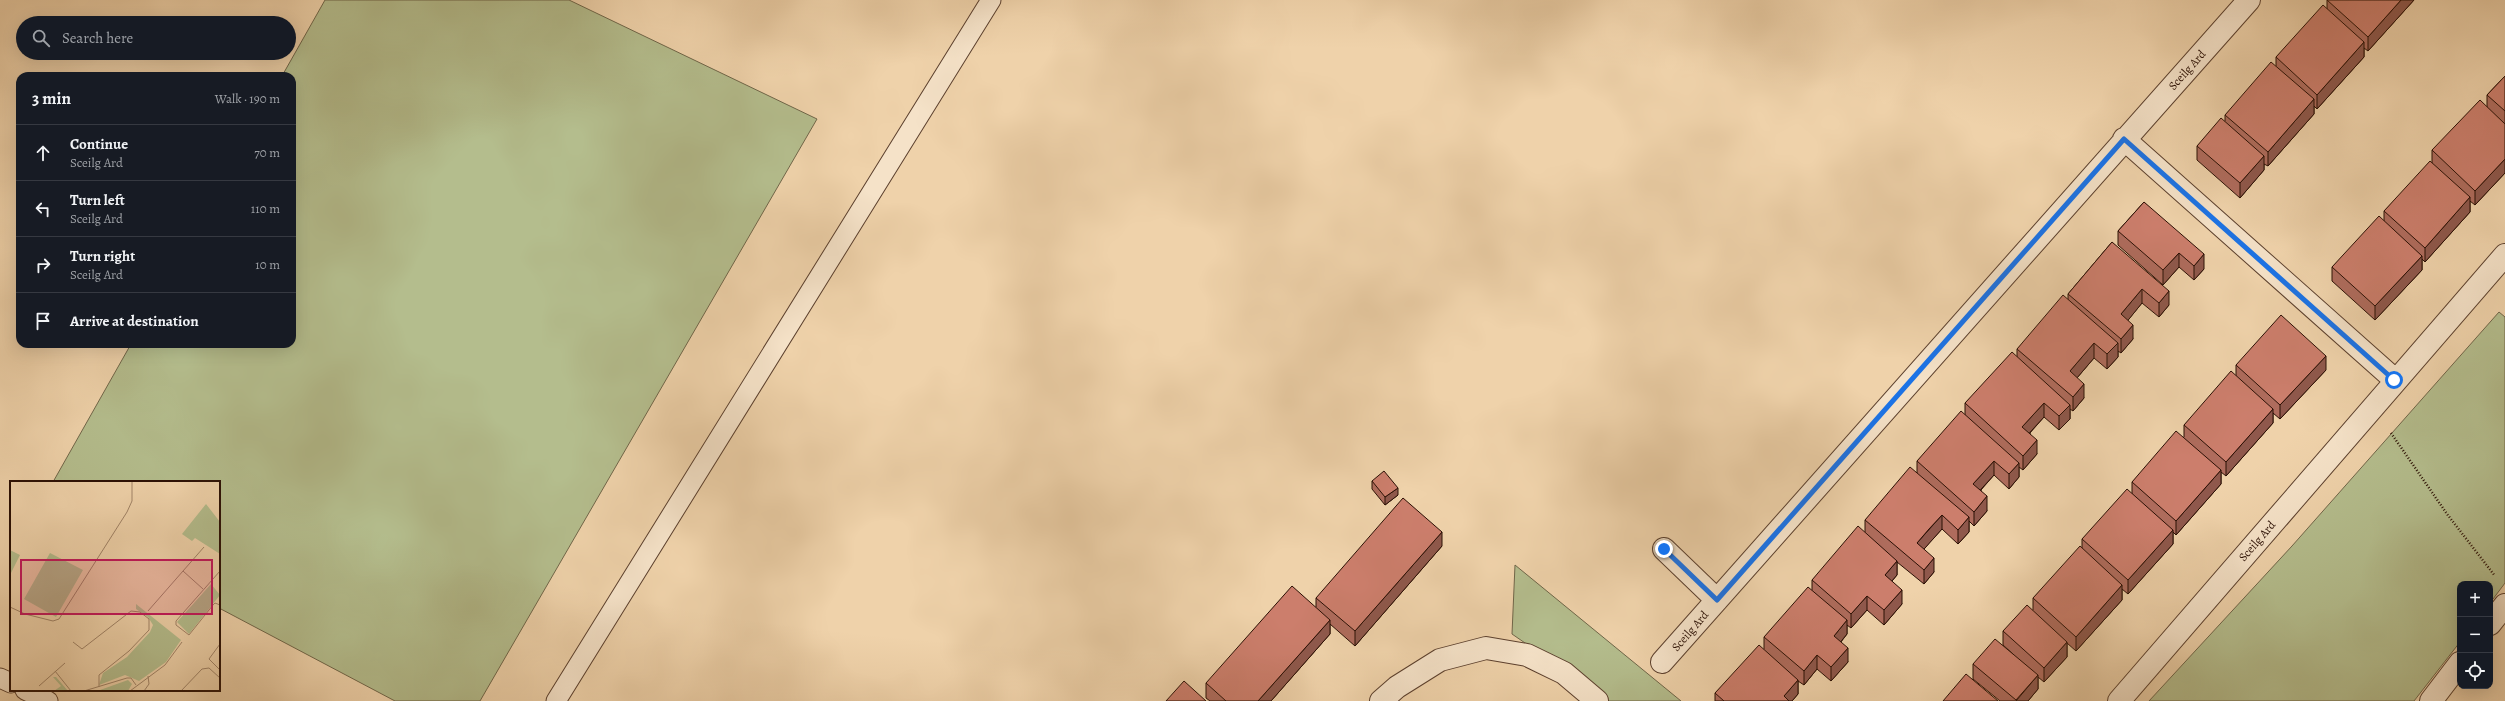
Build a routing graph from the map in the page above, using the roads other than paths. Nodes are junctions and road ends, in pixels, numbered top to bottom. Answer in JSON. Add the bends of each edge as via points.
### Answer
{"nodes":[{"id":1,"x":991,"y":0,"type":"edge"},
{"id":2,"x":2249,"y":0,"type":"edge"},
{"id":3,"x":2124,"y":139,"type":"junction"},
{"id":4,"x":2505,"y":255,"type":"edge"},
{"id":5,"x":2394,"y":380,"type":"junction"},
{"id":6,"x":1664,"y":549,"type":"dead end"},
{"id":7,"x":1717,"y":600,"type":"junction"},
{"id":8,"x":2505,"y":605,"type":"edge"},
{"id":9,"x":2493,"y":620,"type":"edge"},
{"id":10,"x":1662,"y":662,"type":"dead end"},
{"id":11,"x":2457,"y":667,"type":"edge"},
{"id":12,"x":0,"y":678,"type":"edge"},
{"id":13,"x":10,"y":683,"type":"edge"},
{"id":14,"x":27,"y":691,"type":"edge"},
{"id":15,"x":48,"y":701,"type":"edge"},
{"id":16,"x":556,"y":701,"type":"edge"},
{"id":17,"x":1381,"y":701,"type":"edge"},
{"id":18,"x":1597,"y":701,"type":"edge"},
{"id":19,"x":2119,"y":701,"type":"edge"},
{"id":20,"x":2431,"y":701,"type":"edge"}],
"edges":[{"from":1,"to":16,"type":"lane"},
{"from":2,"to":3,"type":"street","name":"Sceilg Ard"},
{"from":3,"to":5,"type":"street"},
{"from":3,"to":7,"type":"street","name":"Sceilg Ard"},
{"from":4,"to":5,"type":"street","name":"Sceilg Ard"},
{"from":5,"to":19,"type":"street","name":"Sceilg Ard"},
{"from":6,"to":7,"type":"street","name":"Sceilg Ard"},
{"from":7,"to":10,"type":"street","name":"Sceilg Ard"},
{"from":8,"to":9,"type":"street"},
{"from":11,"to":20,"type":"street"},
{"from":12,"to":13,"type":"lane"},
{"from":14,"to":15,"type":"lane"},
{"from":17,"to":18,"type":"street","via":[[1397,687],[1440,660],[1486,648],[1527,655],[1564,673]]}]}
